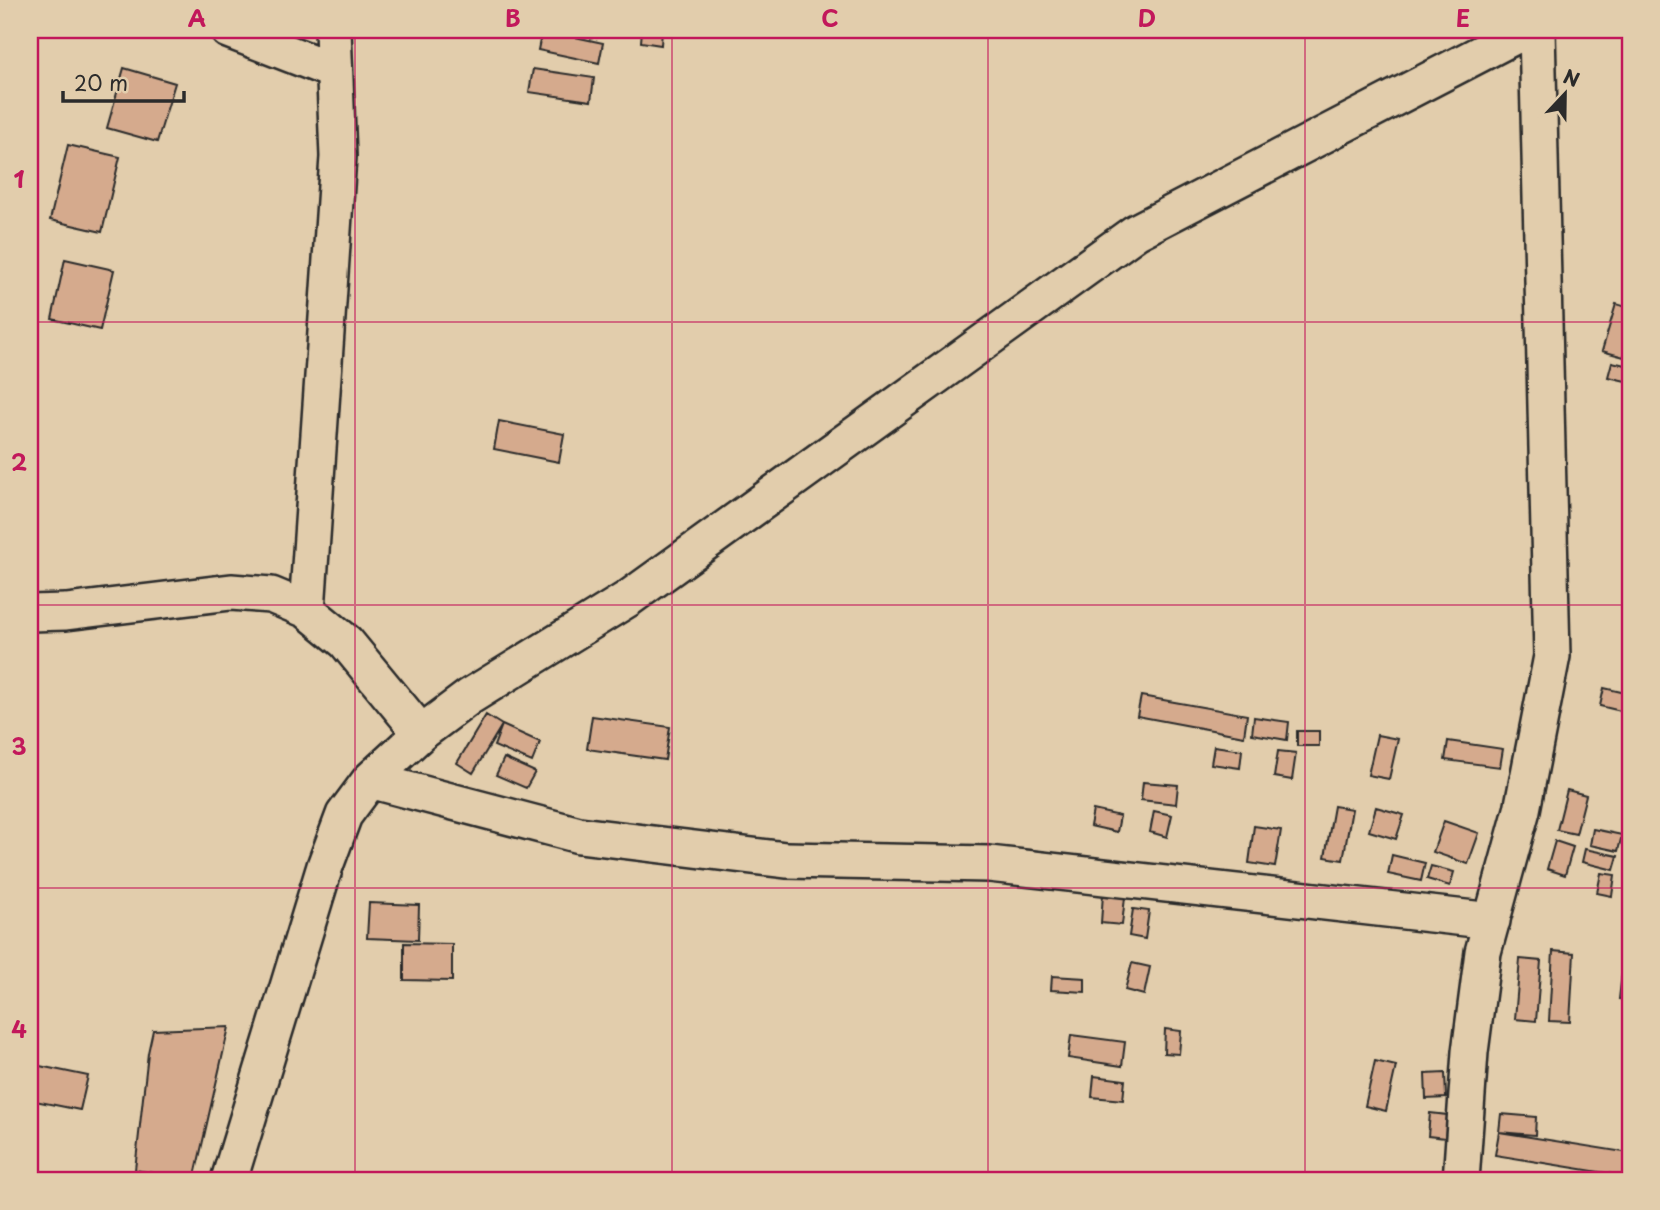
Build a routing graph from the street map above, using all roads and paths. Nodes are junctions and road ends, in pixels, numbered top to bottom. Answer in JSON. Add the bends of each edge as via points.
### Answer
{"nodes":[{"id":1,"x":228,"y":30,"type":"edge"},
{"id":2,"x":332,"y":30,"type":"edge"},
{"id":3,"x":1525,"y":30,"type":"edge"},
{"id":4,"x":1537,"y":30,"type":"edge"},
{"id":5,"x":334,"y":71,"type":"junction"},
{"id":6,"x":307,"y":610,"type":"junction"},
{"id":7,"x":30,"y":613,"type":"edge"},
{"id":8,"x":421,"y":733,"type":"junction"},
{"id":9,"x":370,"y":780,"type":"junction"},
{"id":10,"x":1492,"y":921,"type":"junction"},
{"id":11,"x":229,"y":1180,"type":"edge"},
{"id":12,"x":1461,"y":1180,"type":"edge"}],
"edges":[{"from":1,"to":5,"type":"street"},
{"from":2,"to":5,"type":"street"},
{"from":3,"to":8,"type":"street","via":[[1136,232],[629,598],[469,697]]},
{"from":4,"to":10,"type":"street","via":[[1552,656],[1522,810]]},
{"from":5,"to":6,"type":"street","via":[[338,157]]},
{"from":6,"to":7,"type":"street","via":[[271,595],[231,592]]},
{"from":6,"to":8,"type":"street","via":[[346,642]]},
{"from":8,"to":9,"type":"street"},
{"from":9,"to":10,"type":"street","via":[[593,836],[786,860],[989,864]]},
{"from":9,"to":11,"type":"street","via":[[345,815],[325,866]]},
{"from":10,"to":12,"type":"street","via":[[1483,952],[1470,1052]]}]}
